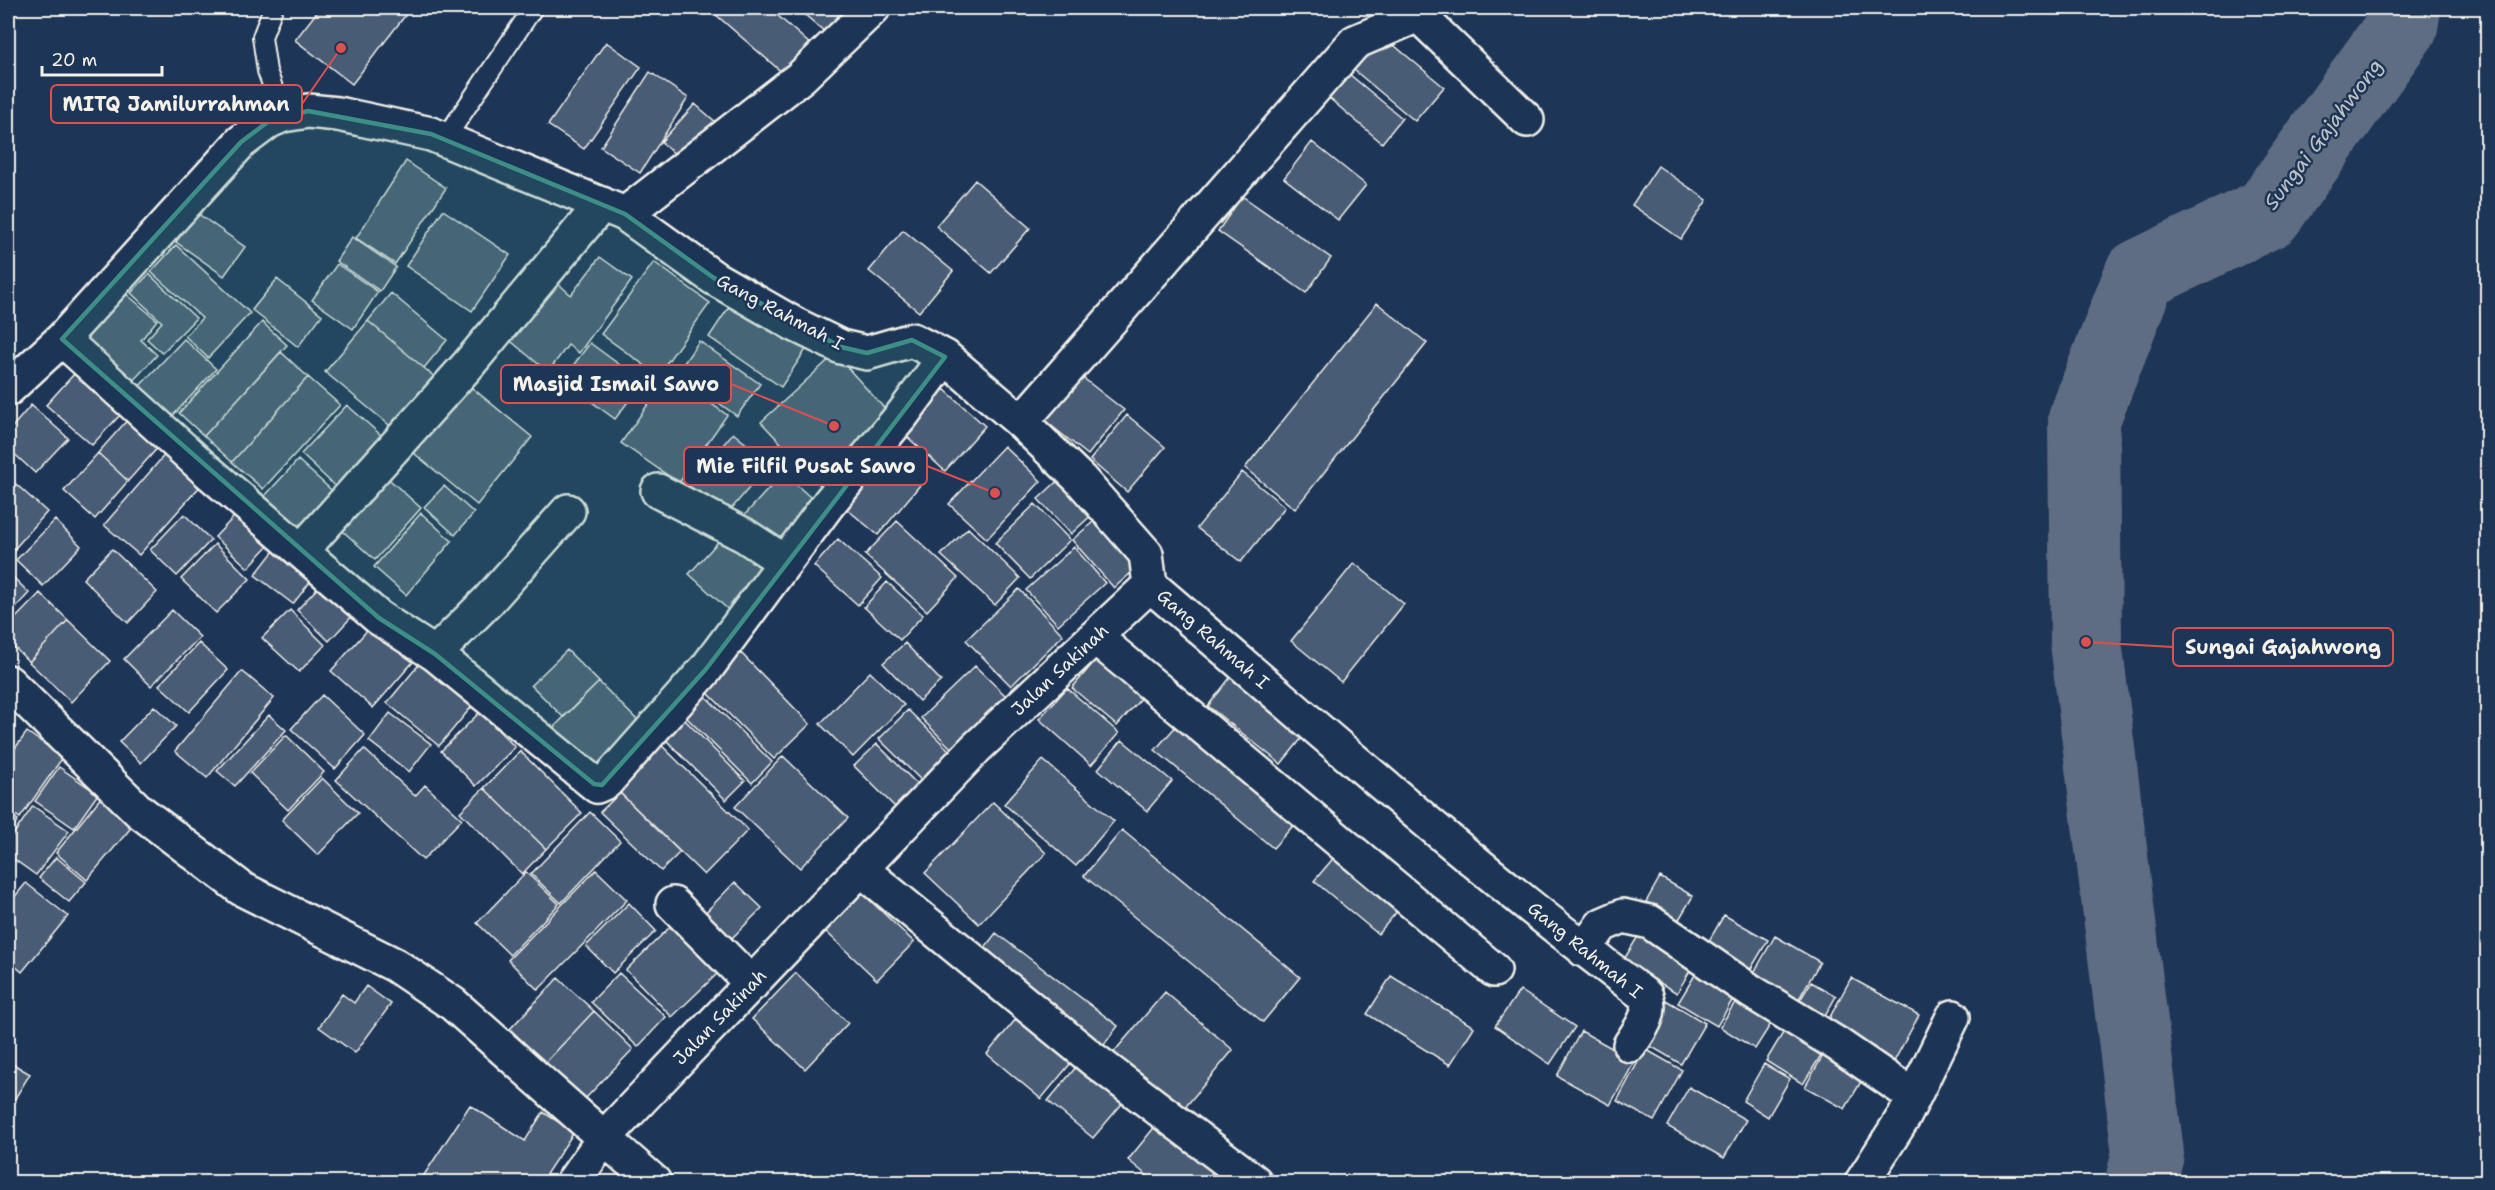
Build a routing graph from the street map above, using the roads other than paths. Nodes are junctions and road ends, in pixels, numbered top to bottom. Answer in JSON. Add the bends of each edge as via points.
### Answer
{"nodes":[{"id":1,"x":273,"y":8,"type":"edge"},
{"id":2,"x":533,"y":8,"type":"edge"},
{"id":3,"x":873,"y":8,"type":"edge"},
{"id":4,"x":1419,"y":10,"type":"edge"},
{"id":5,"x":283,"y":115,"type":"junction"},
{"id":6,"x":1527,"y":120,"type":"dead end"},
{"id":7,"x":445,"y":140,"type":"junction"},
{"id":8,"x":613,"y":209,"type":"junction"},
{"id":9,"x":63,"y":339,"type":"junction"},
{"id":10,"x":945,"y":357,"type":"junction"},
{"id":11,"x":8,"y":389,"type":"edge"},
{"id":12,"x":1021,"y":422,"type":"junction"},
{"id":13,"x":658,"y":491,"type":"dead end"},
{"id":14,"x":568,"y":511,"type":"dead end"},
{"id":15,"x":302,"y":550,"type":"junction"},
{"id":16,"x":785,"y":562,"type":"junction"},
{"id":17,"x":1150,"y":585,"type":"junction"},
{"id":18,"x":1095,"y":637,"type":"junction"},
{"id":19,"x":435,"y":654,"type":"junction"},
{"id":20,"x":8,"y":682,"type":"edge"},
{"id":21,"x":862,"y":870,"type":"junction"},
{"id":22,"x":673,"y":904,"type":"dead end"},
{"id":23,"x":1584,"y":950,"type":"junction"},
{"id":24,"x":1494,"y":970,"type":"dead end"},
{"id":25,"x":752,"y":984,"type":"junction"},
{"id":26,"x":1953,"y":1017,"type":"dead end"},
{"id":27,"x":1630,"y":1045,"type":"dead end"},
{"id":28,"x":1913,"y":1096,"type":"junction"},
{"id":29,"x":604,"y":1138,"type":"junction"},
{"id":30,"x":573,"y":1182,"type":"edge"},
{"id":31,"x":654,"y":1182,"type":"edge"},
{"id":32,"x":1255,"y":1182,"type":"edge"},
{"id":33,"x":1862,"y":1182,"type":"edge"}],
"edges":[{"from":1,"to":5,"type":"lane","via":[[262,36],[267,71]]},
{"from":2,"to":7,"type":"lane"},
{"from":3,"to":8,"type":"street","via":[[801,77]]},
{"from":4,"to":6,"type":"street"},
{"from":4,"to":12,"type":"street","via":[[1354,42]]},
{"from":5,"to":7,"type":"street","name":"Gang Rahmah I","via":[[308,111],[338,114]]},
{"from":5,"to":9,"type":"street","via":[[241,142]]},
{"from":7,"to":8,"type":"street","name":"Gang Rahmah I"},
{"from":8,"to":10,"type":"street","name":"Gang Rahmah I","via":[[714,278],[842,347],[867,353],[912,340]]},
{"from":8,"to":15,"type":"street"},
{"from":9,"to":11,"type":"street"},
{"from":9,"to":15,"type":"street","via":[[204,468]]},
{"from":10,"to":12,"type":"street","name":"Gang Rahmah I"},
{"from":10,"to":16,"type":"street"},
{"from":12,"to":17,"type":"street","name":"Gang Rahmah I","via":[[1080,478],[1146,554]]},
{"from":13,"to":16,"type":"street","via":[[744,535]]},
{"from":14,"to":19,"type":"street"},
{"from":15,"to":19,"type":"street","via":[[379,618]]},
{"from":16,"to":19,"type":"street","via":[[706,669],[600,786]]},
{"from":17,"to":18,"type":"street","name":"Jalan Sakinah"},
{"from":17,"to":23,"type":"street","name":"Gang Rahmah I"},
{"from":18,"to":21,"type":"street","name":"Jalan Sakinah","via":[[976,748]]},
{"from":18,"to":24,"type":"street"},
{"from":20,"to":29,"type":"street","via":[[139,811],[242,889],[395,965],[453,1004]]},
{"from":21,"to":25,"type":"street","name":"Jalan Sakinah"},
{"from":21,"to":32,"type":"street","via":[[1094,1060]]},
{"from":22,"to":25,"type":"street"},
{"from":23,"to":27,"type":"street","name":"Gang Rahmah I","via":[[1646,996],[1650,1006],[1646,1019]]},
{"from":23,"to":28,"type":"street","via":[[1602,925],[1623,916],[1650,922]]},
{"from":25,"to":29,"type":"street","name":"Jalan Sakinah"},
{"from":26,"to":28,"type":"street"},
{"from":28,"to":33,"type":"street"},
{"from":29,"to":30,"type":"street","name":"Jalan Sakinah"},
{"from":29,"to":31,"type":"street"}]}
